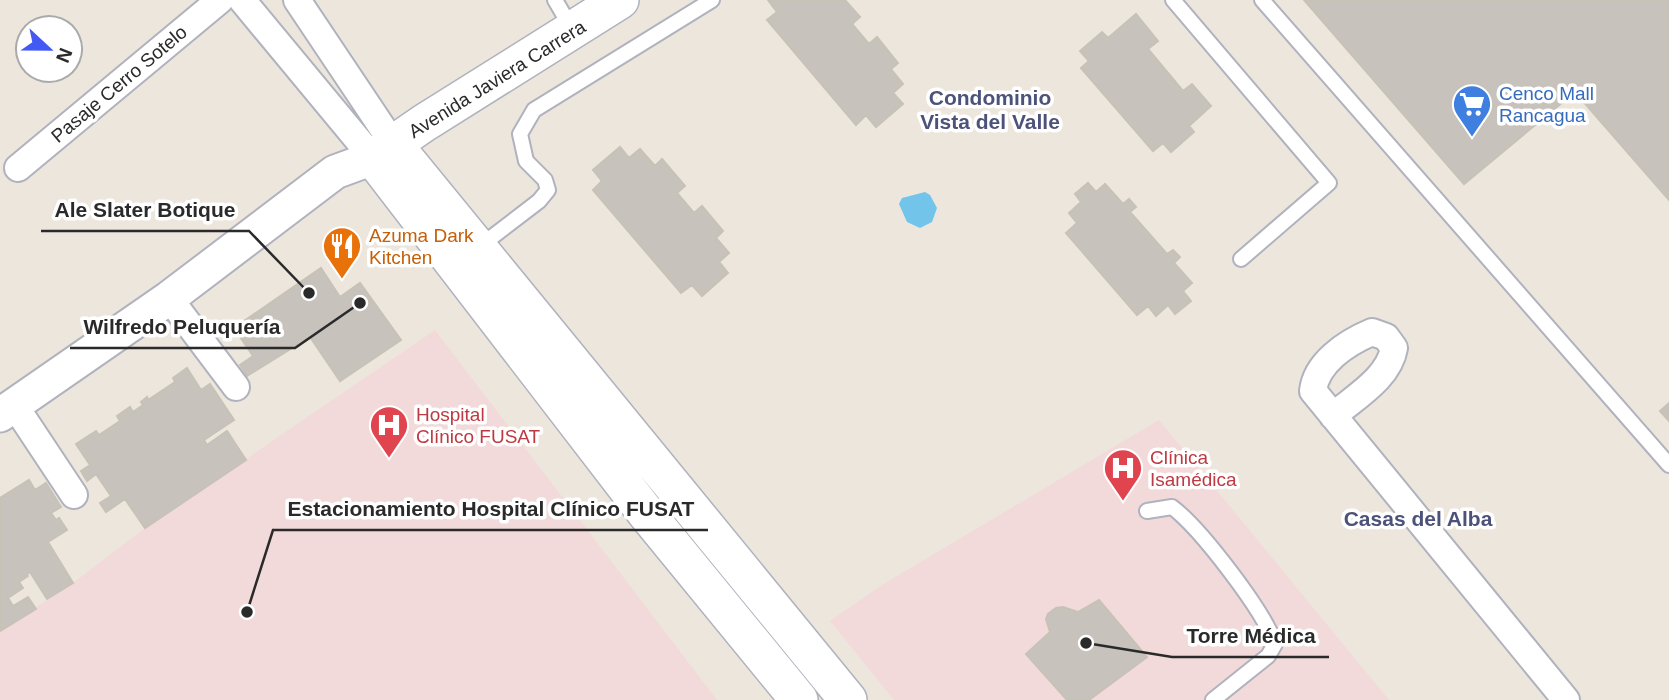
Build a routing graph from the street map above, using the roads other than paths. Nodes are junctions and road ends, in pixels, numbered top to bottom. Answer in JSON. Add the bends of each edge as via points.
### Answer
{"nodes":[{"id":1,"x":220,"y":0,"type":"edge"},
{"id":2,"x":242,"y":0,"type":"edge"},
{"id":3,"x":297,"y":0,"type":"edge"},
{"id":4,"x":620,"y":0,"type":"edge"},
{"id":5,"x":712,"y":0,"type":"edge"},
{"id":6,"x":1173,"y":0,"type":"edge"},
{"id":7,"x":1262,"y":0,"type":"edge"},
{"id":8,"x":564,"y":15,"type":"edge"},
{"id":9,"x":384,"y":151,"type":"junction"},
{"id":10,"x":18,"y":168,"type":"dead end"},
{"id":11,"x":478,"y":247,"type":"junction"},
{"id":12,"x":1241,"y":259,"type":"dead end"},
{"id":13,"x":169,"y":298,"type":"junction"},
{"id":14,"x":236,"y":387,"type":"dead end"},
{"id":15,"x":7,"y":411,"type":"edge"},
{"id":16,"x":1333,"y":416,"type":"dead end"},
{"id":17,"x":1669,"y":465,"type":"edge"},
{"id":18,"x":74,"y":495,"type":"dead end"},
{"id":19,"x":1147,"y":510,"type":"dead end"},
{"id":20,"x":811,"y":654,"type":"junction"},
{"id":21,"x":790,"y":689,"type":"edge"},
{"id":22,"x":848,"y":700,"type":"edge"},
{"id":23,"x":1213,"y":700,"type":"edge"},
{"id":24,"x":1566,"y":700,"type":"edge"}],
"edges":[{"from":1,"to":10,"type":"street","name":"Pasaje Cerro Sotelo"},
{"from":2,"to":9,"type":"street"},
{"from":3,"to":9,"type":"street"},
{"from":4,"to":8,"type":"main road","name":"Avenida Javiera Carrera"},
{"from":5,"to":11,"type":"lane","via":[[534,110],[520,134],[526,161],[545,180],[548,190]]},
{"from":6,"to":12,"type":"lane","via":[[1329,183]]},
{"from":7,"to":17,"type":"lane"},
{"from":8,"to":9,"type":"main road","name":"Avenida Javiera Carrera"},
{"from":9,"to":11,"type":"main road"},
{"from":9,"to":13,"type":"street","via":[[335,172]]},
{"from":9,"to":21,"type":"main road","via":[[646,513]]},
{"from":11,"to":20,"type":"main road"},
{"from":13,"to":14,"type":"street"},
{"from":13,"to":15,"type":"street"},
{"from":15,"to":18,"type":"street"},
{"from":16,"to":24,"type":"street"},
{"from":19,"to":23,"type":"lane","via":[[1172,507],[1187,518],[1271,631],[1275,644],[1268,656]]},
{"from":20,"to":21,"type":"main road"},
{"from":20,"to":22,"type":"main road"}]}
